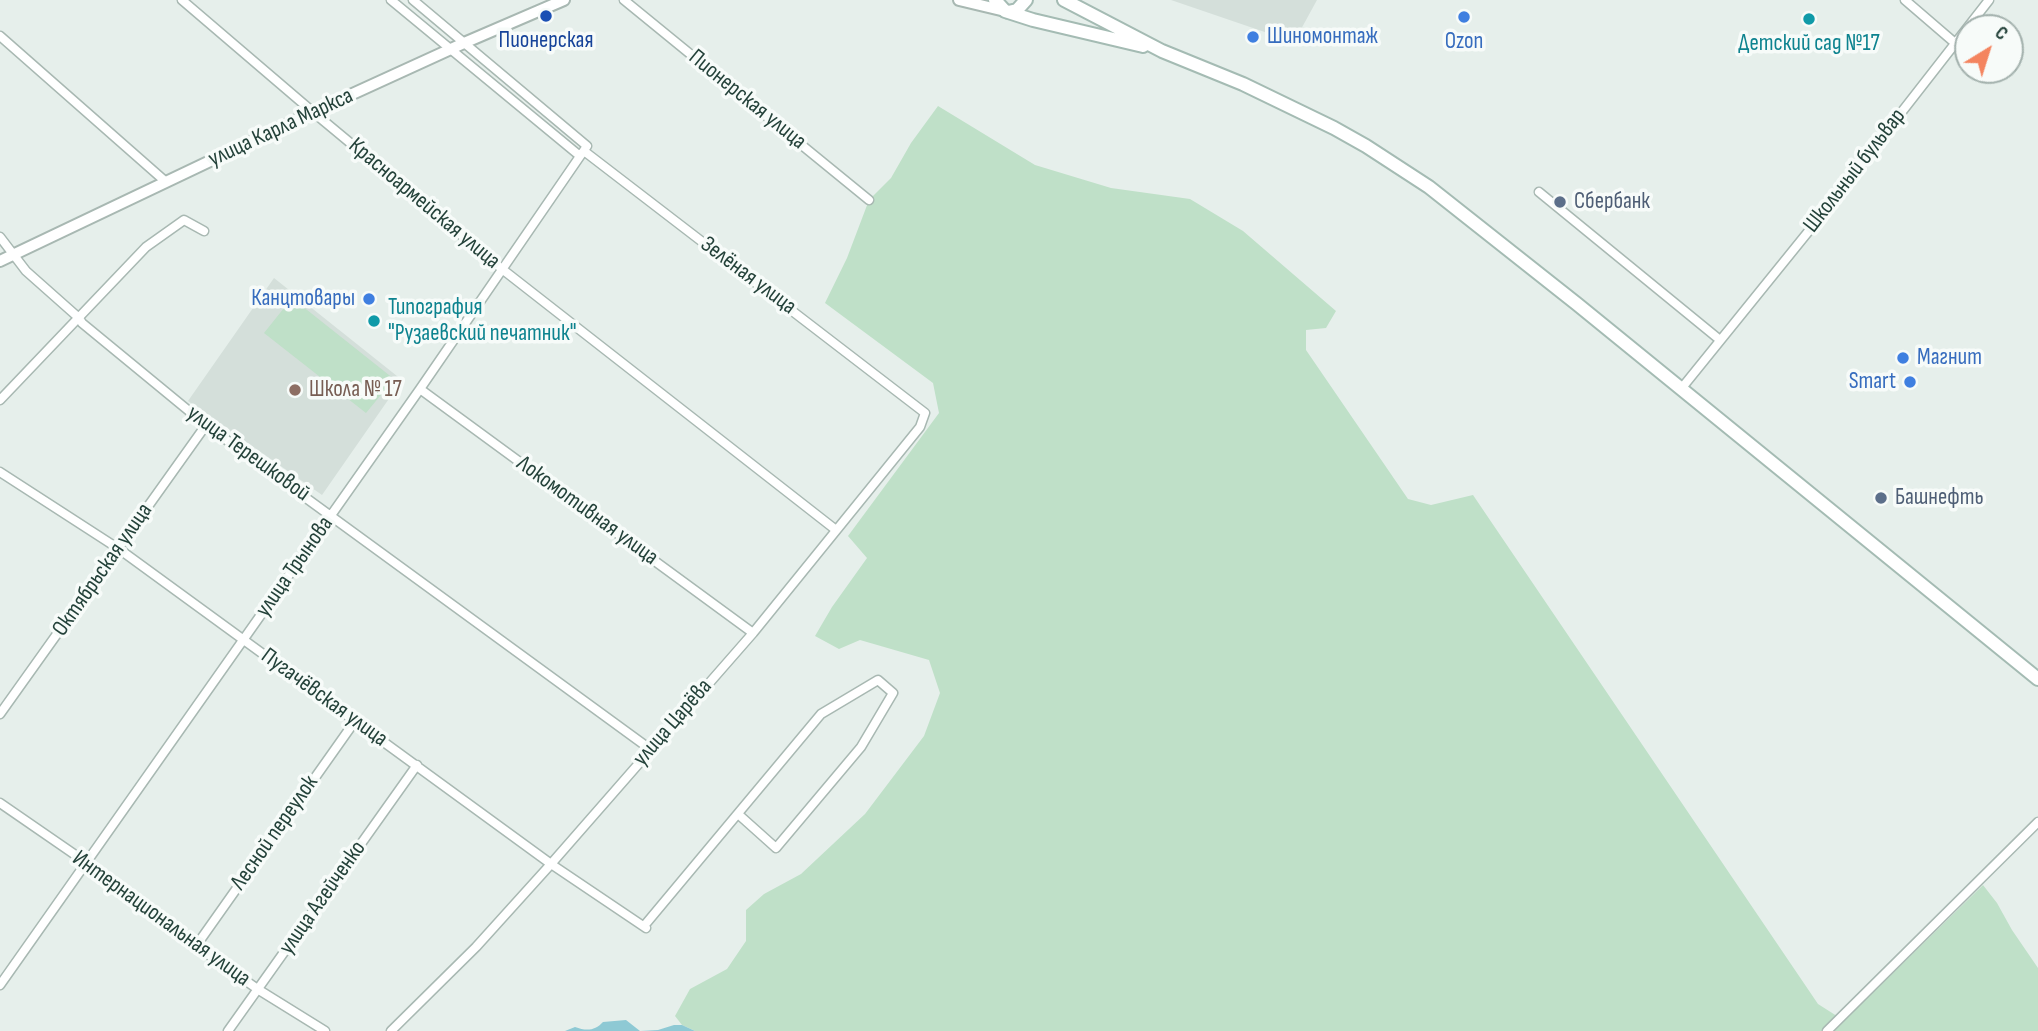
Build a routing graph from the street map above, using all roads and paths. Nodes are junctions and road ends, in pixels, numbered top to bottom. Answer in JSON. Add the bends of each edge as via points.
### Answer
{"nodes":[{"id":1,"x":182,"y":0,"type":"edge"},
{"id":2,"x":391,"y":0,"type":"edge"},
{"id":3,"x":413,"y":0,"type":"edge"},
{"id":4,"x":564,"y":0,"type":"edge"},
{"id":5,"x":624,"y":0,"type":"edge"},
{"id":6,"x":959,"y":0,"type":"edge"},
{"id":7,"x":995,"y":0,"type":"edge"},
{"id":8,"x":1027,"y":0,"type":"edge"},
{"id":9,"x":1063,"y":0,"type":"edge"},
{"id":10,"x":1905,"y":0,"type":"edge"},
{"id":11,"x":1989,"y":0,"type":"edge"},
{"id":12,"x":1006,"y":11,"type":"junction"},
{"id":13,"x":1978,"y":14,"type":"edge"},
{"id":14,"x":0,"y":36,"type":"edge"},
{"id":15,"x":1954,"y":42,"type":"edge"},
{"id":16,"x":464,"y":43,"type":"junction"},
{"id":17,"x":1954,"y":44,"type":"edge"},
{"id":18,"x":450,"y":50,"type":"junction"},
{"id":19,"x":1162,"y":51,"type":"junction"},
{"id":20,"x":313,"y":113,"type":"junction"},
{"id":21,"x":584,"y":151,"type":"junction"},
{"id":22,"x":166,"y":182,"type":"junction"},
{"id":23,"x":1539,"y":192,"type":"dead end"},
{"id":24,"x":869,"y":200,"type":"dead end"},
{"id":25,"x":204,"y":231,"type":"dead end"},
{"id":26,"x":0,"y":237,"type":"edge"},
{"id":27,"x":13,"y":255,"type":"junction"},
{"id":28,"x":0,"y":261,"type":"edge"},
{"id":29,"x":502,"y":269,"type":"junction"},
{"id":30,"x":79,"y":318,"type":"junction"},
{"id":31,"x":1720,"y":340,"type":"junction"},
{"id":32,"x":420,"y":389,"type":"junction"},
{"id":33,"x":1681,"y":389,"type":"junction"},
{"id":34,"x":0,"y":400,"type":"edge"},
{"id":35,"x":912,"y":401,"type":"joint"},
{"id":36,"x":206,"y":425,"type":"junction"},
{"id":37,"x":3,"y":473,"type":"edge"},
{"id":38,"x":0,"y":483,"type":"edge"},
{"id":39,"x":332,"y":515,"type":"junction"},
{"id":40,"x":836,"y":530,"type":"junction"},
{"id":41,"x":119,"y":549,"type":"junction"},
{"id":42,"x":753,"y":633,"type":"junction"},
{"id":43,"x":243,"y":640,"type":"junction"},
{"id":44,"x":2038,"y":680,"type":"edge"},
{"id":45,"x":0,"y":714,"type":"edge"},
{"id":46,"x":355,"y":721,"type":"junction"},
{"id":47,"x":650,"y":749,"type":"junction"},
{"id":48,"x":417,"y":765,"type":"junction"},
{"id":49,"x":0,"y":803,"type":"edge"},
{"id":50,"x":738,"y":814,"type":"junction"},
{"id":51,"x":2038,"y":822,"type":"edge"},
{"id":52,"x":87,"y":863,"type":"junction"},
{"id":53,"x":551,"y":864,"type":"junction"},
{"id":54,"x":195,"y":946,"type":"junction"},
{"id":55,"x":0,"y":985,"type":"edge"},
{"id":56,"x":259,"y":990,"type":"junction"},
{"id":57,"x":228,"y":1031,"type":"edge"},
{"id":58,"x":324,"y":1031,"type":"edge"},
{"id":59,"x":391,"y":1031,"type":"edge"},
{"id":60,"x":1827,"y":1031,"type":"edge"}],
"edges":[{"from":1,"to":20,"type":"street","name":"Красноармейская улица"},
{"from":2,"to":18,"type":"street","name":"Зелёная улица"},
{"from":3,"to":16,"type":"street","name":"Зелёная улица"},
{"from":4,"to":16,"type":"street","name":"улица Карла Маркса"},
{"from":5,"to":24,"type":"street","name":"Пионерская улица"},
{"from":6,"to":12,"type":"street"},
{"from":7,"to":12,"type":"main road"},
{"from":8,"to":12,"type":"main road","via":[[1017,10]]},
{"from":9,"to":19,"type":"main road"},
{"from":10,"to":15,"type":"street"},
{"from":11,"to":13,"type":"street","name":"Школьный бульвар"},
{"from":12,"to":19,"type":"main road"},
{"from":14,"to":22,"type":"street"},
{"from":16,"to":18,"type":"street","name":"улица Карла Маркса"},
{"from":16,"to":21,"type":"street","name":"Зелёная улица"},
{"from":17,"to":31,"type":"street","name":"Школьный бульвар"},
{"from":18,"to":20,"type":"street","name":"улица Карла Маркса"},
{"from":18,"to":21,"type":"street","name":"Зелёная улица"},
{"from":19,"to":33,"type":"main road","via":[[1282,102],[1397,166],[1473,221]]},
{"from":20,"to":22,"type":"street","name":"улица Карла Маркса"},
{"from":20,"to":29,"type":"street","name":"Красноармейская улица"},
{"from":21,"to":29,"type":"street","name":"улица Трынова"},
{"from":21,"to":35,"type":"street","name":"Зелёная улица"},
{"from":22,"to":27,"type":"street","name":"улица Карла Маркса"},
{"from":23,"to":31,"type":"street"},
{"from":25,"to":30,"type":"street","via":[[184,220],[146,247]]},
{"from":26,"to":27,"type":"street","name":"улица Терешковой"},
{"from":27,"to":28,"type":"street","name":"улица Карла Маркса"},
{"from":27,"to":30,"type":"street","name":"улица Терешковой"},
{"from":29,"to":32,"type":"street","name":"улица Трынова"},
{"from":29,"to":40,"type":"street","name":"Красноармейская улица"},
{"from":30,"to":34,"type":"street"},
{"from":30,"to":36,"type":"street","name":"улица Терешковой"},
{"from":31,"to":33,"type":"street","name":"Школьный бульвар"},
{"from":32,"to":39,"type":"street","name":"улица Трынова"},
{"from":32,"to":42,"type":"street","name":"Локомотивная улица"},
{"from":33,"to":44,"type":"main road"},
{"from":35,"to":40,"type":"street","name":"улица Царёва","via":[[925,413],[920,426]]},
{"from":36,"to":39,"type":"street","name":"улица Терешковой"},
{"from":36,"to":41,"type":"street","name":"Октябрьская улица"},
{"from":37,"to":38,"type":"street"},
{"from":37,"to":41,"type":"street","name":"Пугачёвская улица"},
{"from":39,"to":43,"type":"street","name":"улица Трынова"},
{"from":39,"to":47,"type":"street","name":"улица Терешковой"},
{"from":40,"to":42,"type":"street","name":"улица Царёва"},
{"from":41,"to":43,"type":"street","name":"Пугачёвская улица"},
{"from":41,"to":45,"type":"street","name":"Октябрьская улица"},
{"from":42,"to":47,"type":"street","name":"улица Царёва"},
{"from":43,"to":46,"type":"street","name":"Пугачёвская улица"},
{"from":43,"to":52,"type":"street","name":"улица Трынова"},
{"from":46,"to":48,"type":"street","name":"Пугачёвская улица"},
{"from":46,"to":54,"type":"street","name":"Лесной переулок"},
{"from":47,"to":53,"type":"street","name":"улица Царёва"},
{"from":48,"to":53,"type":"street","name":"Пугачёвская улица"},
{"from":48,"to":56,"type":"street","name":"улица Агейченко"},
{"from":49,"to":52,"type":"street","name":"Интернациональная улица"},
{"from":50,"to":50,"type":"street","via":[[821,714],[878,680],[893,693],[861,747],[776,848]]},
{"from":50,"to":53,"type":"street","name":"Пугачёвская улица","via":[[645,927]]},
{"from":51,"to":60,"type":"street"},
{"from":52,"to":54,"type":"street","name":"Интернациональная улица"},
{"from":52,"to":55,"type":"street","name":"улица Трынова"},
{"from":53,"to":59,"type":"street","name":"улица Царёва"},
{"from":54,"to":56,"type":"street","name":"Интернациональная улица"},
{"from":56,"to":57,"type":"street","name":"улица Агейченко"},
{"from":56,"to":58,"type":"street","name":"Интернациональная улица"}]}
